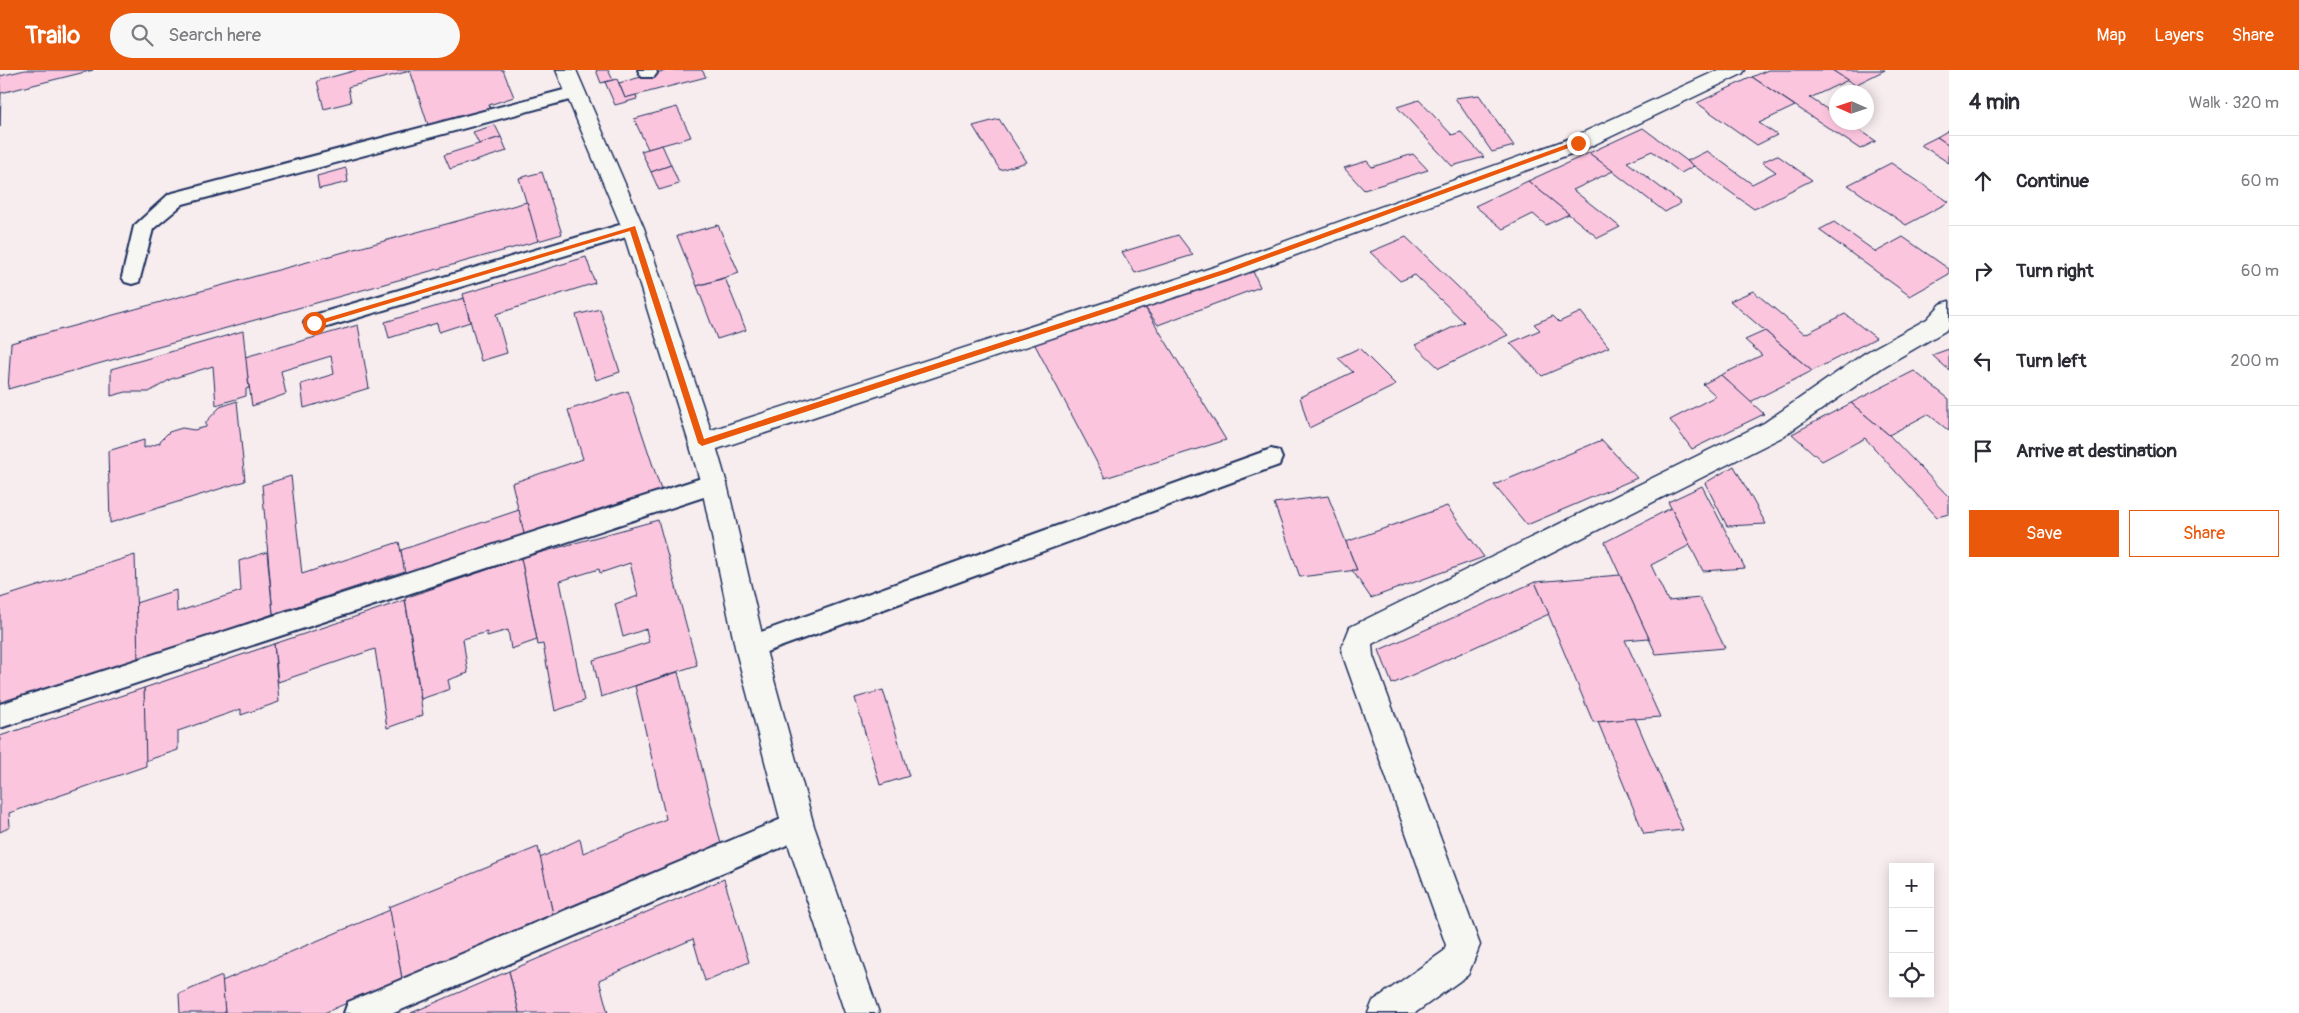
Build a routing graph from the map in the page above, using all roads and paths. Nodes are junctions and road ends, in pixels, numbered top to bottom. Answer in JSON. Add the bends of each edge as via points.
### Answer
{"nodes":[{"id":1,"x":1735,"y":70,"type":"edge"},
{"id":2,"x":571,"y":81,"type":"edge"},
{"id":3,"x":633,"y":228,"type":"junction"},
{"id":4,"x":132,"y":277,"type":"dead end"},
{"id":5,"x":1949,"y":310,"type":"edge"},
{"id":6,"x":314,"y":323,"type":"dead end"},
{"id":7,"x":702,"y":443,"type":"junction"},
{"id":8,"x":1271,"y":458,"type":"dead end"},
{"id":9,"x":714,"y":484,"type":"junction"},
{"id":10,"x":750,"y":647,"type":"junction"},
{"id":11,"x":0,"y":716,"type":"edge"},
{"id":12,"x":798,"y":826,"type":"junction"},
{"id":13,"x":359,"y":1013,"type":"edge"},
{"id":14,"x":862,"y":1013,"type":"edge"},
{"id":15,"x":1385,"y":1013,"type":"edge"}],
"edges":[{"from":1,"to":7,"type":"street","via":[[1578,143],[1234,268]]},
{"from":2,"to":3,"type":"street"},
{"from":2,"to":4,"type":"lane","via":[[176,199],[144,226]]},
{"from":3,"to":6,"type":"lane"},
{"from":3,"to":7,"type":"street"},
{"from":5,"to":15,"type":"street","via":[[1936,325],[1874,360],[1773,430],[1360,636],[1358,656],[1463,945],[1456,963]]},
{"from":7,"to":9,"type":"street"},
{"from":8,"to":10,"type":"lane"},
{"from":9,"to":10,"type":"street"},
{"from":9,"to":11,"type":"lane"},
{"from":10,"to":12,"type":"street"},
{"from":12,"to":13,"type":"lane"},
{"from":12,"to":14,"type":"street"}]}
